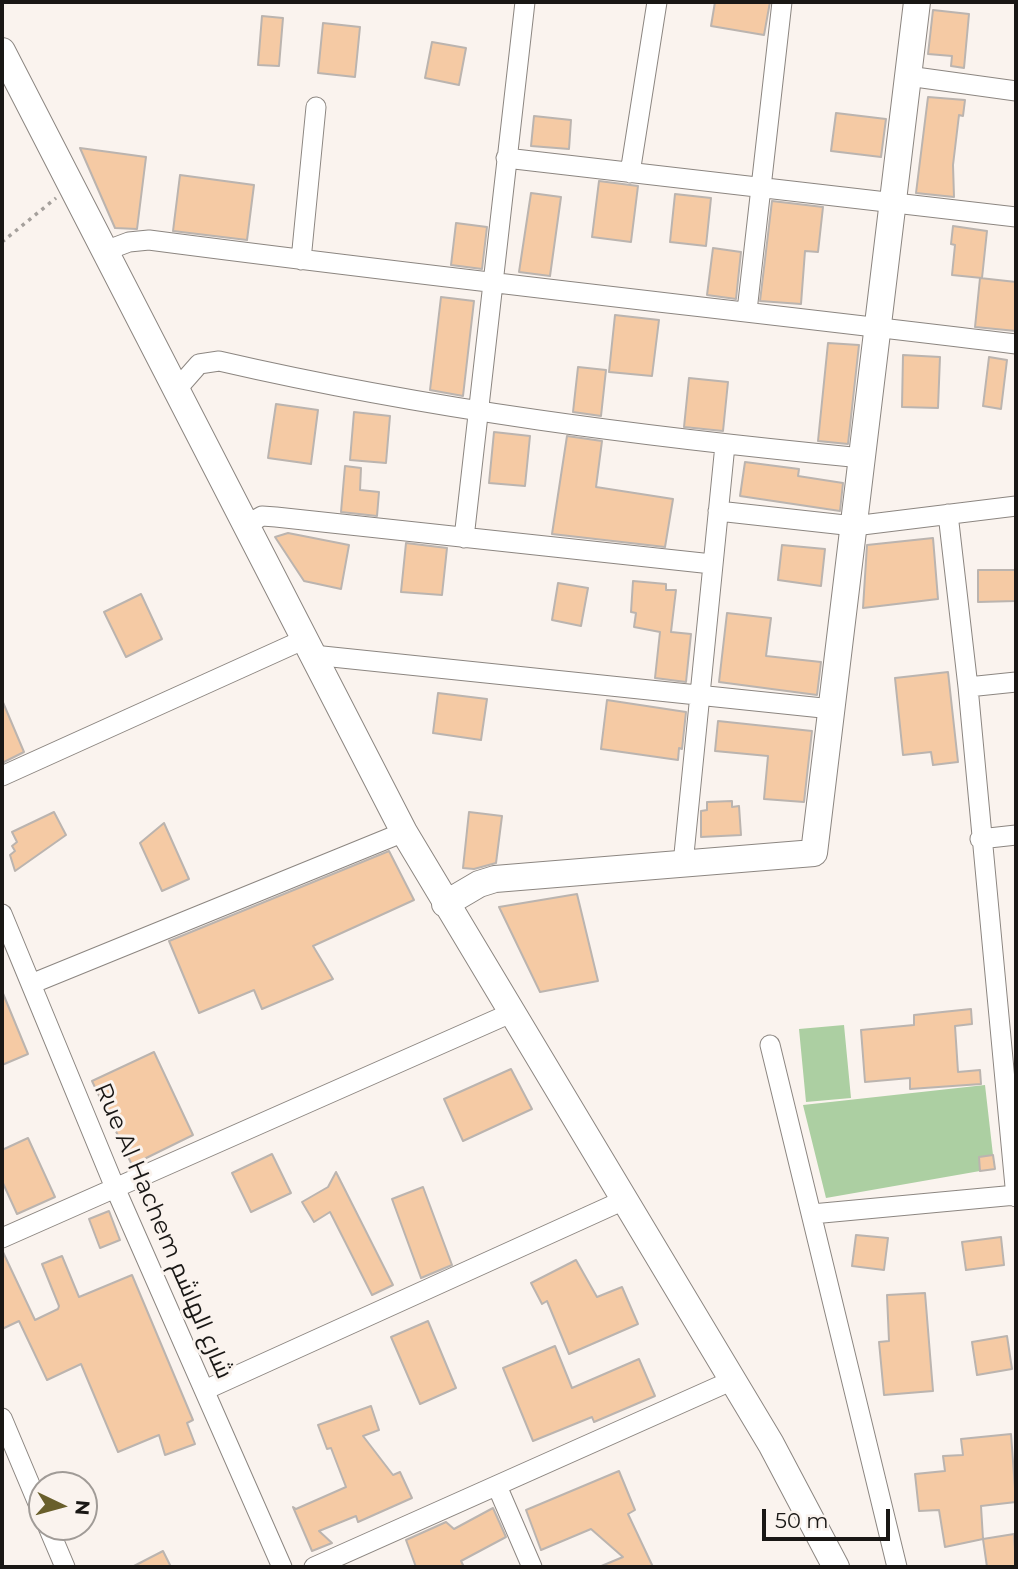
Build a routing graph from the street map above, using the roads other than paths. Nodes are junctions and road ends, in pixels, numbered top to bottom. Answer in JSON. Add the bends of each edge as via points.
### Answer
{"nodes":[{"id":1,"x":525,"y":2,"type":"edge"},
{"id":2,"x":657,"y":2,"type":"edge"},
{"id":3,"x":782,"y":2,"type":"edge"},
{"id":4,"x":917,"y":2,"type":"edge"},
{"id":5,"x":2,"y":51,"type":"edge"},
{"id":6,"x":908,"y":76,"type":"junction"},
{"id":7,"x":1016,"y":91,"type":"edge"},
{"id":8,"x":316,"y":107,"type":"dead end"},
{"id":9,"x":506,"y":158,"type":"junction"},
{"id":10,"x":630,"y":173,"type":"junction"},
{"id":11,"x":761,"y":189,"type":"junction"},
{"id":12,"x":893,"y":201,"type":"junction"},
{"id":13,"x":1016,"y":217,"type":"edge"},
{"id":14,"x":105,"y":251,"type":"junction"},
{"id":15,"x":300,"y":260,"type":"junction"},
{"id":16,"x":492,"y":285,"type":"junction"},
{"id":17,"x":747,"y":311,"type":"junction"},
{"id":18,"x":877,"y":327,"type":"junction"},
{"id":19,"x":1016,"y":344,"type":"edge"},
{"id":20,"x":177,"y":390,"type":"junction"},
{"id":21,"x":478,"y":412,"type":"junction"},
{"id":22,"x":725,"y":445,"type":"junction"},
{"id":23,"x":862,"y":458,"type":"junction"},
{"id":24,"x":1016,"y":506,"type":"edge"},
{"id":25,"x":718,"y":511,"type":"junction"},
{"id":26,"x":948,"y":514,"type":"junction"},
{"id":27,"x":246,"y":525,"type":"junction"},
{"id":28,"x":853,"y":526,"type":"junction"},
{"id":29,"x":464,"y":538,"type":"junction"},
{"id":30,"x":712,"y":564,"type":"junction"},
{"id":31,"x":309,"y":647,"type":"junction"},
{"id":32,"x":1016,"y":682,"type":"edge"},
{"id":33,"x":968,"y":687,"type":"junction"},
{"id":34,"x":701,"y":694,"type":"junction"},
{"id":35,"x":832,"y":709,"type":"junction"},
{"id":36,"x":2,"y":776,"type":"edge"},
{"id":37,"x":404,"y":832,"type":"junction"},
{"id":38,"x":1016,"y":835,"type":"edge"},
{"id":39,"x":980,"y":839,"type":"junction"},
{"id":40,"x":683,"y":864,"type":"junction"},
{"id":41,"x":445,"y":904,"type":"junction"},
{"id":42,"x":2,"y":914,"type":"edge"},
{"id":43,"x":32,"y":984,"type":"junction"},
{"id":44,"x":511,"y":1013,"type":"junction"},
{"id":45,"x":770,"y":1045,"type":"dead end"},
{"id":46,"x":1009,"y":1047,"type":"edge"},
{"id":47,"x":116,"y":1190,"type":"junction"},
{"id":48,"x":1016,"y":1196,"type":"edge"},
{"id":49,"x":624,"y":1200,"type":"junction"},
{"id":50,"x":812,"y":1214,"type":"junction"},
{"id":51,"x":2,"y":1238,"type":"edge"},
{"id":52,"x":733,"y":1380,"type":"junction"},
{"id":53,"x":205,"y":1390,"type":"junction"},
{"id":54,"x":2,"y":1418,"type":"edge"},
{"id":55,"x":28,"y":1480,"type":"edge"},
{"id":56,"x":497,"y":1486,"type":"junction"},
{"id":57,"x":54,"y":1541,"type":"edge"},
{"id":58,"x":65,"y":1567,"type":"edge"},
{"id":59,"x":282,"y":1567,"type":"edge"},
{"id":60,"x":314,"y":1567,"type":"edge"},
{"id":61,"x":532,"y":1567,"type":"edge"},
{"id":62,"x":836,"y":1567,"type":"edge"},
{"id":63,"x":897,"y":1567,"type":"edge"}],
"edges":[{"from":1,"to":9,"type":"street"},
{"from":2,"to":10,"type":"street"},
{"from":3,"to":11,"type":"street"},
{"from":4,"to":6,"type":"street"},
{"from":5,"to":14,"type":"street"},
{"from":6,"to":7,"type":"street"},
{"from":6,"to":12,"type":"street"},
{"from":8,"to":15,"type":"street"},
{"from":9,"to":10,"type":"street"},
{"from":9,"to":16,"type":"street"},
{"from":10,"to":11,"type":"street"},
{"from":11,"to":12,"type":"street"},
{"from":11,"to":17,"type":"street"},
{"from":12,"to":13,"type":"street"},
{"from":12,"to":18,"type":"street"},
{"from":14,"to":15,"type":"street","via":[[149,240]]},
{"from":14,"to":20,"type":"street"},
{"from":15,"to":16,"type":"street"},
{"from":16,"to":17,"type":"street"},
{"from":16,"to":21,"type":"street"},
{"from":17,"to":18,"type":"street"},
{"from":18,"to":19,"type":"street"},
{"from":18,"to":23,"type":"street"},
{"from":20,"to":21,"type":"street","via":[[199,364],[219,361]]},
{"from":20,"to":27,"type":"street"},
{"from":21,"to":22,"type":"street"},
{"from":21,"to":29,"type":"street"},
{"from":22,"to":23,"type":"street"},
{"from":22,"to":25,"type":"street"},
{"from":23,"to":28,"type":"street"},
{"from":24,"to":26,"type":"street"},
{"from":25,"to":28,"type":"street"},
{"from":25,"to":30,"type":"street"},
{"from":26,"to":28,"type":"street"},
{"from":26,"to":33,"type":"street"},
{"from":27,"to":29,"type":"street","via":[[262,516]]},
{"from":27,"to":31,"type":"street"},
{"from":28,"to":35,"type":"street"},
{"from":29,"to":30,"type":"street"},
{"from":30,"to":34,"type":"street"},
{"from":31,"to":34,"type":"street"},
{"from":31,"to":36,"type":"street"},
{"from":31,"to":37,"type":"street"},
{"from":32,"to":33,"type":"street"},
{"from":33,"to":39,"type":"street"},
{"from":34,"to":35,"type":"street"},
{"from":34,"to":40,"type":"street"},
{"from":35,"to":40,"type":"street","via":[[814,853]]},
{"from":37,"to":41,"type":"street"},
{"from":37,"to":43,"type":"street"},
{"from":38,"to":39,"type":"street"},
{"from":39,"to":46,"type":"street"},
{"from":40,"to":41,"type":"street","via":[[495,878]]},
{"from":41,"to":44,"type":"street"},
{"from":42,"to":43,"type":"street","name":"Rue Al Hachem شارع الهاشم"},
{"from":43,"to":47,"type":"street","name":"Rue Al Hachem شارع الهاشم"},
{"from":44,"to":47,"type":"street"},
{"from":44,"to":49,"type":"street"},
{"from":45,"to":50,"type":"street"},
{"from":46,"to":48,"type":"street"},
{"from":47,"to":51,"type":"street"},
{"from":47,"to":53,"type":"street","name":"Rue Al Hachem شارع الهاشم"},
{"from":48,"to":50,"type":"street"},
{"from":49,"to":52,"type":"street"},
{"from":49,"to":53,"type":"street"},
{"from":50,"to":63,"type":"street"},
{"from":52,"to":56,"type":"street"},
{"from":52,"to":62,"type":"street","via":[[812,1516]]},
{"from":53,"to":59,"type":"street","name":"Rue Al Hachem شارع الهاشم"},
{"from":54,"to":55,"type":"street"},
{"from":56,"to":60,"type":"street"},
{"from":56,"to":61,"type":"street"},
{"from":57,"to":58,"type":"street"}]}
